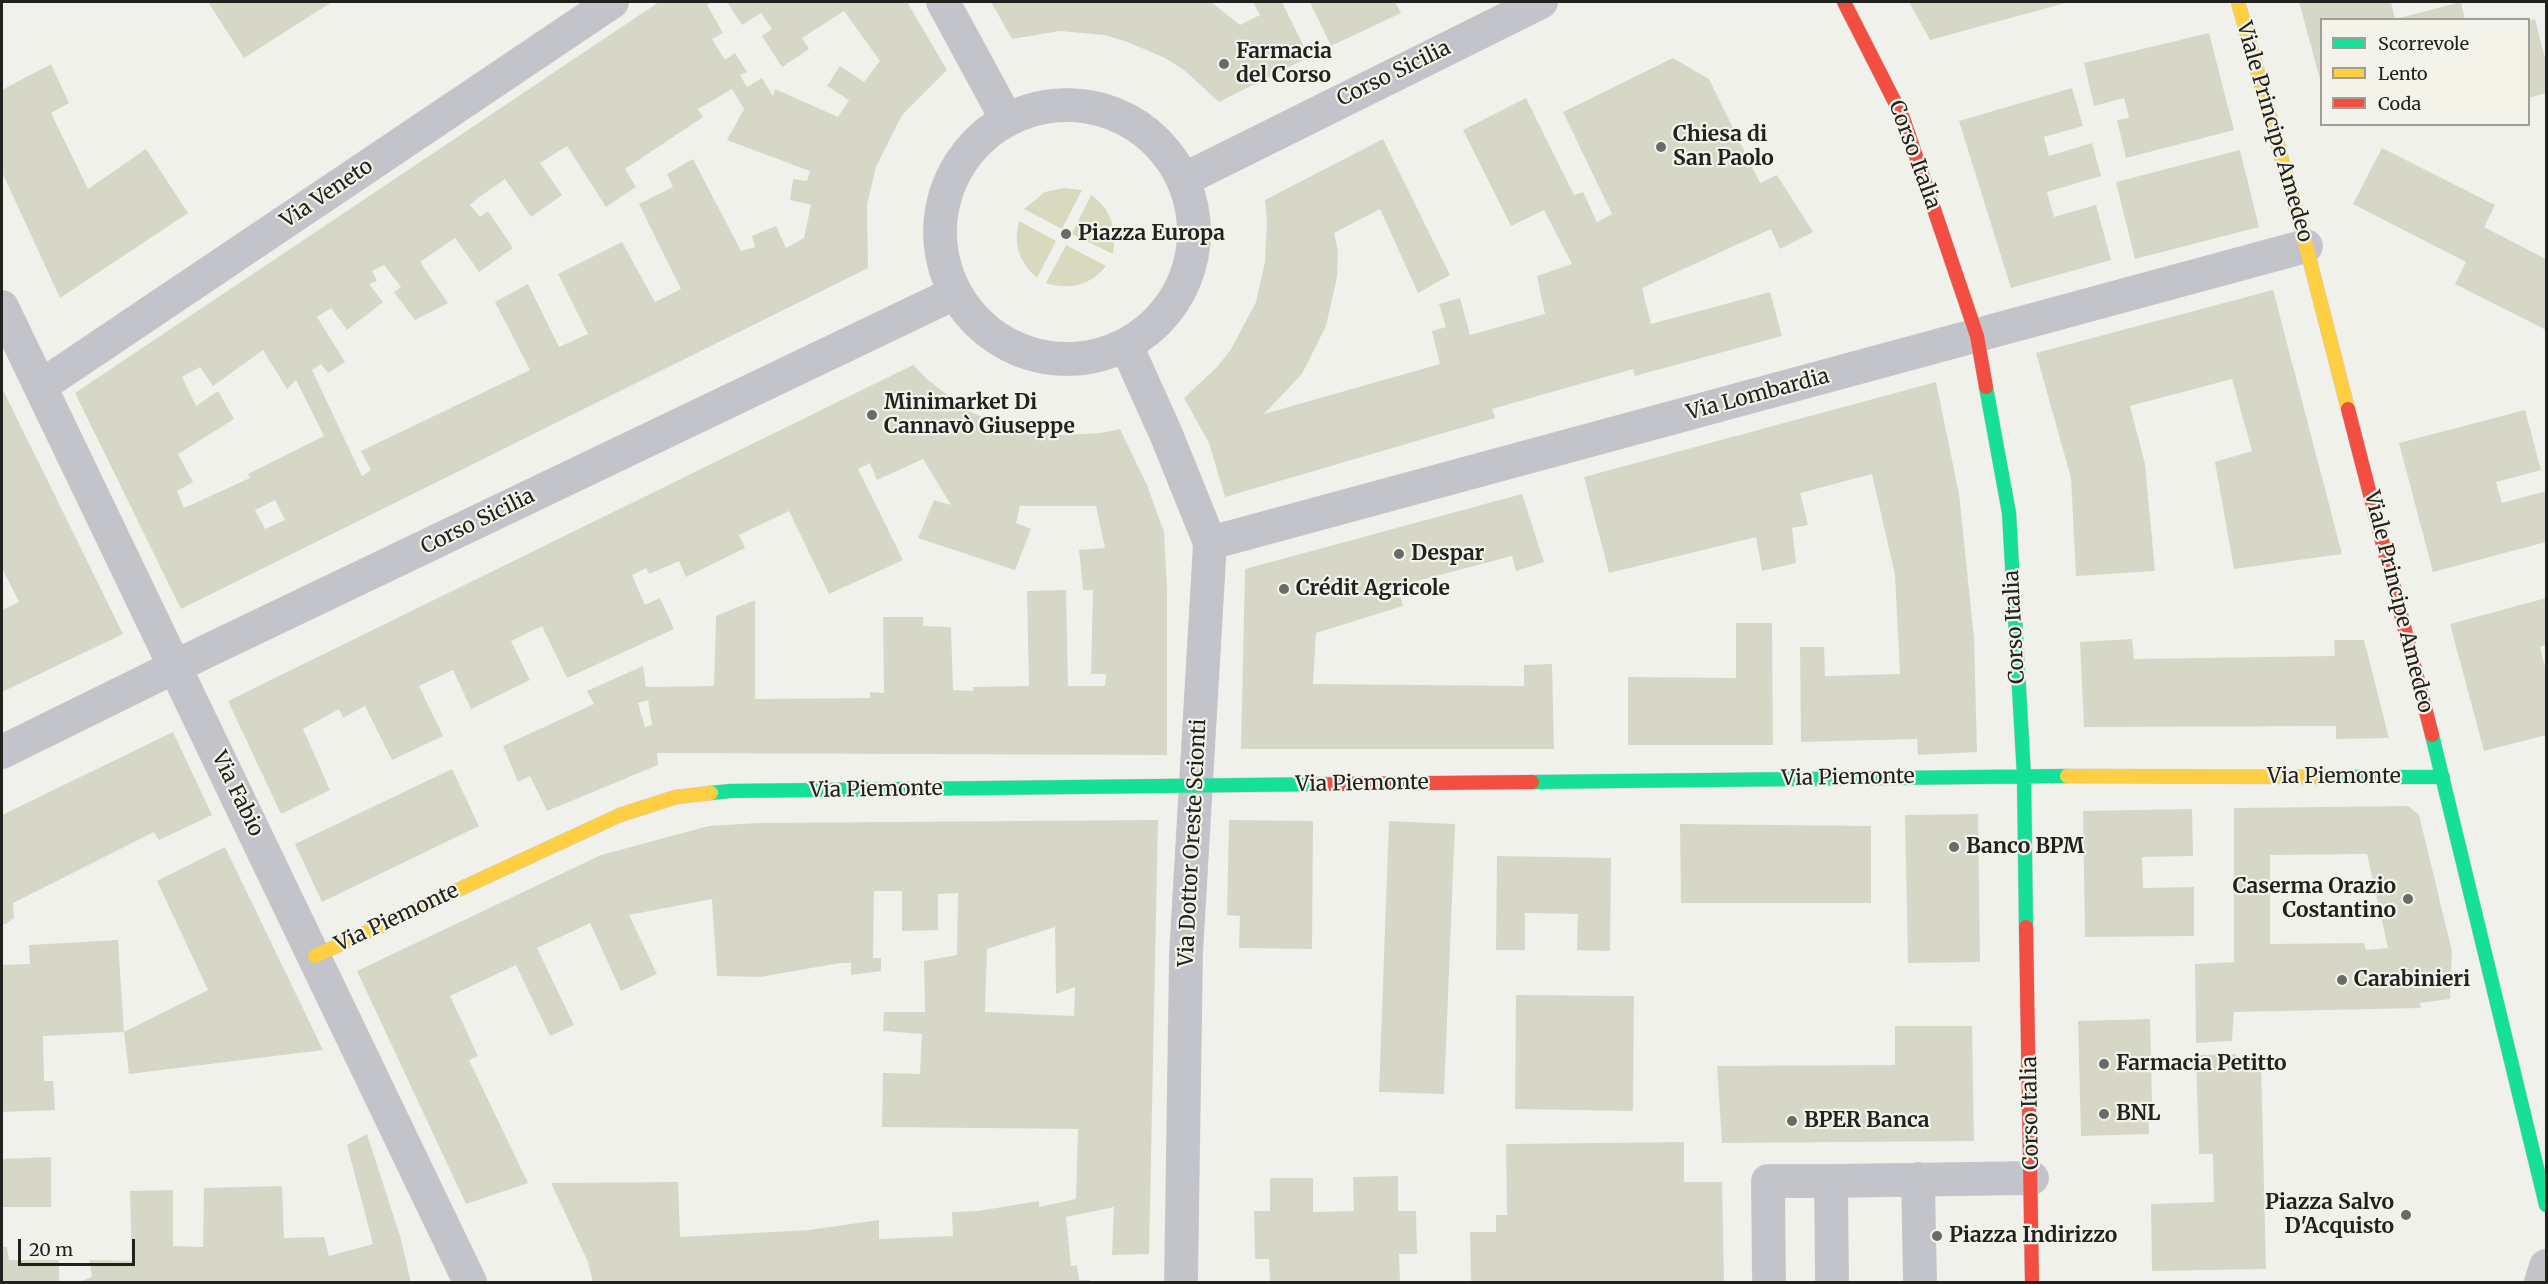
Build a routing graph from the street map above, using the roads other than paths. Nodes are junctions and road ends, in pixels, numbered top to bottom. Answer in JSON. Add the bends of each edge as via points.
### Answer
{"nodes":[{"id":1,"x":612,"y":2,"type":"edge"},
{"id":2,"x":943,"y":2,"type":"edge"},
{"id":3,"x":1541,"y":2,"type":"edge"},
{"id":4,"x":1844,"y":2,"type":"edge"},
{"id":5,"x":2238,"y":2,"type":"edge"},
{"id":6,"x":1007,"y":120,"type":"junction"},
{"id":7,"x":1183,"y":180,"type":"junction"},
{"id":8,"x":2306,"y":246,"type":"junction"},
{"id":9,"x":955,"y":294,"type":"junction"},
{"id":10,"x":2,"y":307,"type":"edge"},
{"id":11,"x":1977,"y":336,"type":"junction"},
{"id":12,"x":1126,"y":345,"type":"junction"},
{"id":13,"x":41,"y":386,"type":"junction"},
{"id":14,"x":1210,"y":543,"type":"junction"},
{"id":15,"x":175,"y":667,"type":"junction"},
{"id":16,"x":2,"y":752,"type":"edge"},
{"id":17,"x":2024,"y":776,"type":"junction"},
{"id":18,"x":2443,"y":777,"type":"junction"},
{"id":19,"x":1197,"y":786,"type":"junction"},
{"id":20,"x":315,"y":957,"type":"junction"},
{"id":21,"x":2032,"y":1178,"type":"junction"},
{"id":22,"x":1918,"y":1179,"type":"junction"},
{"id":23,"x":1831,"y":1180,"type":"junction"},
{"id":24,"x":2547,"y":1204,"type":"edge"},
{"id":25,"x":2547,"y":1266,"type":"edge"},
{"id":26,"x":470,"y":1282,"type":"edge"},
{"id":27,"x":1181,"y":1282,"type":"edge"},
{"id":28,"x":1769,"y":1282,"type":"edge"},
{"id":29,"x":1832,"y":1282,"type":"edge"},
{"id":30,"x":1920,"y":1282,"type":"edge"},
{"id":31,"x":2032,"y":1282,"type":"edge"},
{"id":32,"x":2541,"y":1282,"type":"edge"}],
"edges":[{"from":1,"to":13,"type":"street","name":"Via Veneto"},
{"from":2,"to":6,"type":"street"},
{"from":3,"to":7,"type":"street","name":"Corso Sicilia"},
{"from":4,"to":11,"type":"street","name":"Corso Italia","via":[[1903,118]]},
{"from":5,"to":8,"type":"street","name":"Viale Principe Amedeo"},
{"from":6,"to":7,"type":"street","via":[[1039,108],[1074,105],[1108,112],[1139,127],[1164,150]]},
{"from":6,"to":9,"type":"street","via":[[980,139],[959,165],[945,195],[940,229],[943,262]]},
{"from":7,"to":12,"type":"street","via":[[1194,233],[1191,261],[1182,287],[1161,317]]},
{"from":8,"to":11,"type":"street","name":"Via Lombardia"},
{"from":8,"to":18,"type":"street","name":"Viale Principe Amedeo"},
{"from":9,"to":12,"type":"street","via":[[975,320],[1000,341],[1030,354],[1062,360],[1095,357]]},
{"from":9,"to":15,"type":"street","name":"Corso Sicilia"},
{"from":10,"to":13,"type":"street","name":"Via Fabio"},
{"from":11,"to":14,"type":"street","name":"Via Lombardia"},
{"from":11,"to":17,"type":"street","name":"Corso Italia","via":[[2009,513]]},
{"from":12,"to":14,"type":"street","name":"Via Dottor Oreste Scionti"},
{"from":13,"to":15,"type":"street","name":"Via Fabio"},
{"from":14,"to":19,"type":"street","name":"Via Dottor Oreste Scionti"},
{"from":15,"to":16,"type":"street","name":"Corso Sicilia"},
{"from":15,"to":20,"type":"street","name":"Via Fabio"},
{"from":17,"to":18,"type":"street","name":"Via Piemonte"},
{"from":17,"to":19,"type":"street","name":"Via Piemonte"},
{"from":17,"to":21,"type":"street","name":"Corso Italia"},
{"from":18,"to":24,"type":"street","name":"Viale Principe Amedeo"},
{"from":19,"to":20,"type":"street","name":"Via Piemonte","via":[[729,791],[676,797],[620,815]]},
{"from":19,"to":27,"type":"street","name":"Via Dottor Oreste Scionti","via":[[1186,954]]},
{"from":20,"to":26,"type":"street","name":"Via Fabio"},
{"from":21,"to":22,"type":"street"},
{"from":21,"to":31,"type":"street","name":"Corso Italia"},
{"from":22,"to":23,"type":"street"},
{"from":22,"to":30,"type":"street"},
{"from":23,"to":28,"type":"street","via":[[1768,1181]]},
{"from":23,"to":29,"type":"street"},
{"from":25,"to":32,"type":"street"}]}
